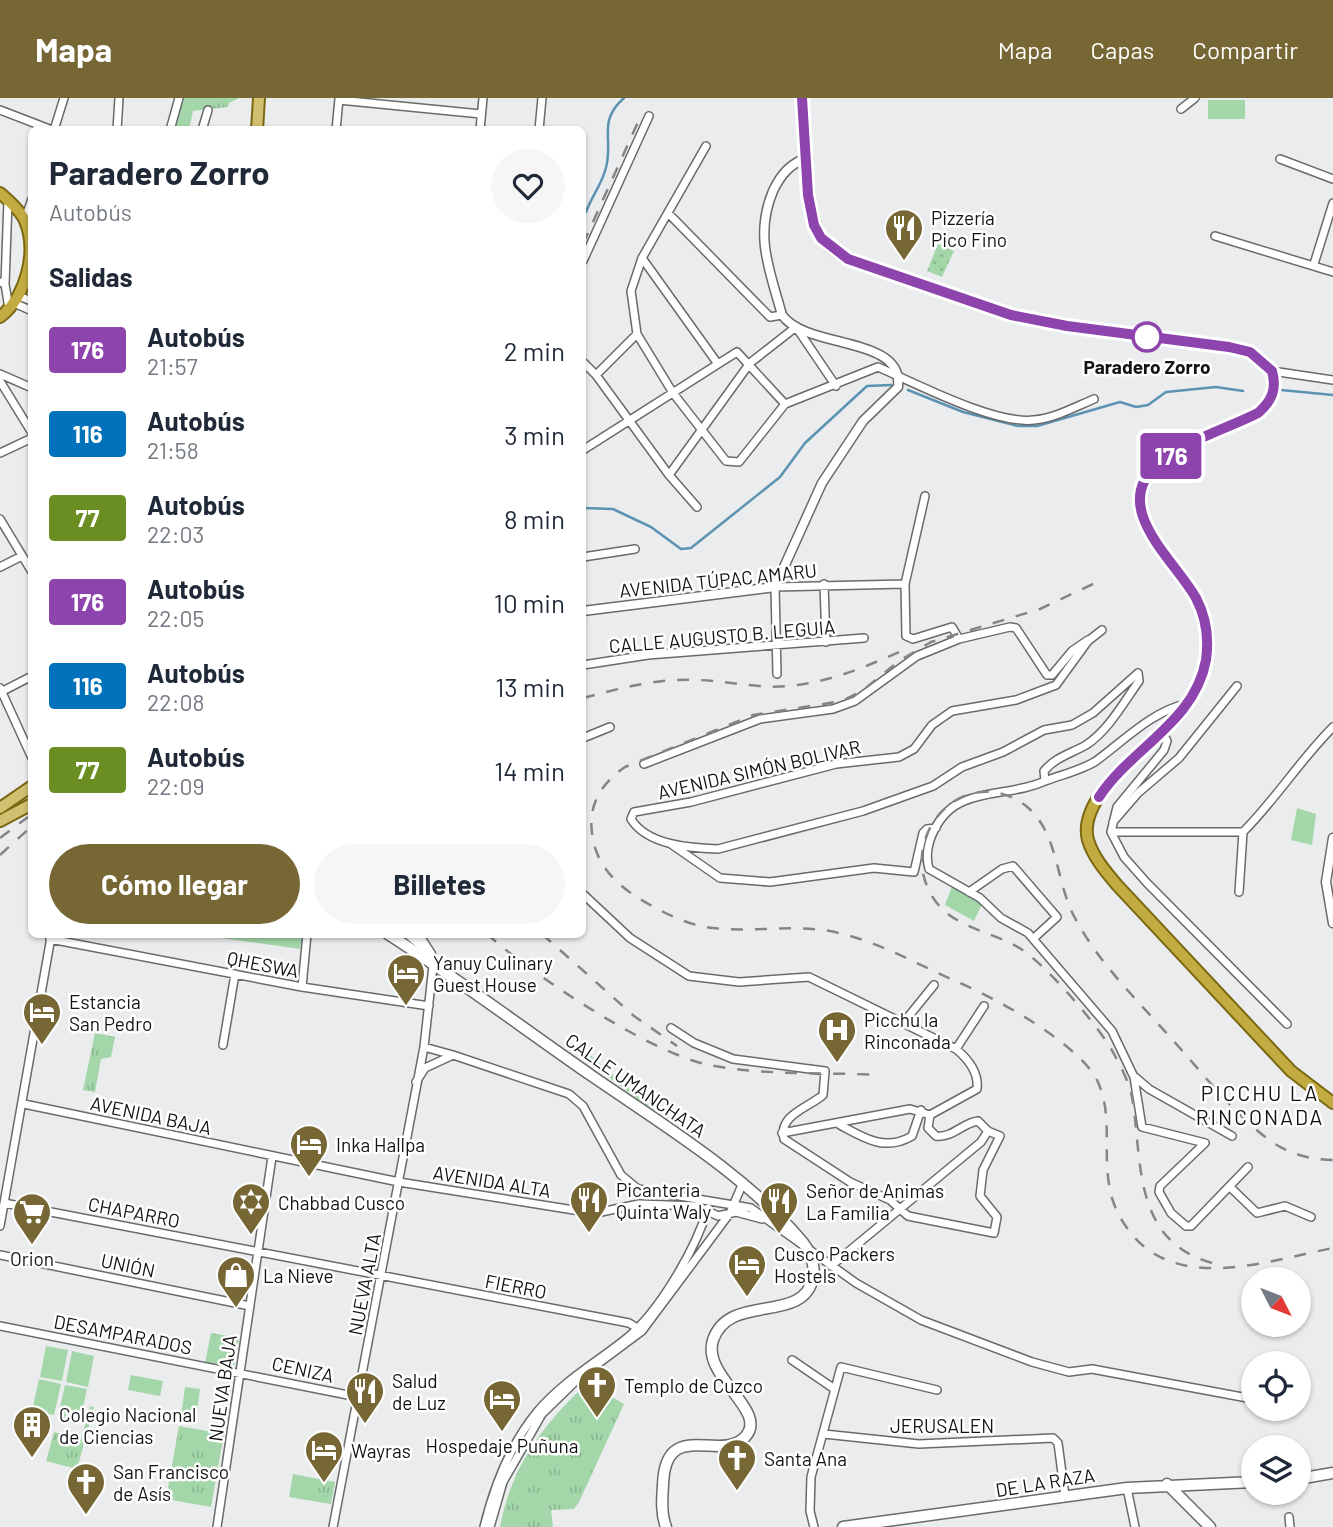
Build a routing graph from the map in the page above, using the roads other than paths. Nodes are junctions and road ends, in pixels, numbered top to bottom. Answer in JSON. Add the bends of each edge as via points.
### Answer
{"nodes":[{"id":1,"x":64,"y":98,"type":"edge"},
{"id":2,"x":119,"y":98,"type":"edge"},
{"id":3,"x":178,"y":98,"type":"edge"},
{"id":4,"x":260,"y":98,"type":"edge"},
{"id":5,"x":482,"y":98,"type":"edge"},
{"id":6,"x":542,"y":98,"type":"edge"},
{"id":7,"x":802,"y":98,"type":"edge"},
{"id":8,"x":1183,"y":98,"type":"edge"},
{"id":9,"x":1195,"y":98,"type":"edge"},
{"id":10,"x":339,"y":99,"type":"edge"},
{"id":11,"x":0,"y":110,"type":"edge"},
{"id":12,"x":208,"y":110,"type":"dead end"},
{"id":13,"x":481,"y":114,"type":"junction"},
{"id":14,"x":649,"y":116,"type":"dead end"},
{"id":15,"x":42,"y":126,"type":"edge"},
{"id":16,"x":54,"y":126,"type":"edge"},
{"id":17,"x":117,"y":126,"type":"edge"},
{"id":18,"x":171,"y":126,"type":"edge"},
{"id":19,"x":203,"y":126,"type":"edge"},
{"id":20,"x":257,"y":126,"type":"edge"},
{"id":21,"x":336,"y":126,"type":"edge"},
{"id":22,"x":480,"y":126,"type":"edge"},
{"id":23,"x":539,"y":126,"type":"edge"},
{"id":24,"x":706,"y":146,"type":"dead end"},
{"id":25,"x":808,"y":157,"type":"junction"},
{"id":26,"x":1280,"y":159,"type":"dead end"},
{"id":27,"x":1333,"y":179,"type":"edge"},
{"id":28,"x":4,"y":196,"type":"edge"},
{"id":29,"x":1333,"y":203,"type":"edge"},
{"id":30,"x":28,"y":210,"type":"edge"},
{"id":31,"x":668,"y":213,"type":"junction"},
{"id":32,"x":1331,"y":216,"type":"edge"},
{"id":33,"x":25,"y":219,"type":"junction"},
{"id":34,"x":1215,"y":236,"type":"dead end"},
{"id":35,"x":586,"y":237,"type":"edge"},
{"id":36,"x":592,"y":237,"type":"junction"},
{"id":37,"x":28,"y":250,"type":"edge"},
{"id":38,"x":586,"y":253,"type":"edge"},
{"id":39,"x":642,"y":258,"type":"junction"},
{"id":40,"x":28,"y":262,"type":"edge"},
{"id":41,"x":1314,"y":264,"type":"junction"},
{"id":42,"x":1333,"y":272,"type":"edge"},
{"id":43,"x":2,"y":283,"type":"edge"},
{"id":44,"x":28,"y":301,"type":"edge"},
{"id":45,"x":10,"y":306,"type":"edge"},
{"id":46,"x":28,"y":310,"type":"edge"},
{"id":47,"x":782,"y":315,"type":"junction"},
{"id":48,"x":796,"y":327,"type":"junction"},
{"id":49,"x":638,"y":334,"type":"junction"},
{"id":50,"x":750,"y":363,"type":"junction"},
{"id":51,"x":718,"y":364,"type":"junction"},
{"id":52,"x":586,"y":365,"type":"edge"},
{"id":53,"x":1272,"y":371,"type":"junction"},
{"id":54,"x":0,"y":374,"type":"edge"},
{"id":55,"x":596,"y":374,"type":"junction"},
{"id":56,"x":899,"y":376,"type":"junction"},
{"id":57,"x":0,"y":380,"type":"edge"},
{"id":58,"x":1333,"y":380,"type":"edge"},
{"id":59,"x":28,"y":386,"type":"edge"},
{"id":60,"x":836,"y":386,"type":"junction"},
{"id":61,"x":673,"y":393,"type":"junction"},
{"id":62,"x":1094,"y":399,"type":"dead end"},
{"id":63,"x":785,"y":404,"type":"junction"},
{"id":64,"x":628,"y":421,"type":"junction"},
{"id":65,"x":28,"y":428,"type":"edge"},
{"id":66,"x":701,"y":430,"type":"junction"},
{"id":67,"x":28,"y":437,"type":"edge"},
{"id":68,"x":586,"y":448,"type":"edge"},
{"id":69,"x":0,"y":453,"type":"edge"},
{"id":70,"x":669,"y":475,"type":"junction"},
{"id":71,"x":925,"y":496,"type":"dead end"},
{"id":72,"x":697,"y":507,"type":"dead end"},
{"id":73,"x":0,"y":519,"type":"edge"},
{"id":74,"x":635,"y":549,"type":"dead end"},
{"id":75,"x":20,"y":557,"type":"junction"},
{"id":76,"x":586,"y":557,"type":"edge"},
{"id":77,"x":0,"y":567,"type":"edge"},
{"id":78,"x":28,"y":567,"type":"edge"},
{"id":79,"x":824,"y":584,"type":"junction"},
{"id":80,"x":902,"y":584,"type":"junction"},
{"id":81,"x":775,"y":587,"type":"junction"},
{"id":82,"x":586,"y":611,"type":"edge"},
{"id":83,"x":1102,"y":630,"type":"dead end"},
{"id":84,"x":864,"y":638,"type":"dead end"},
{"id":85,"x":959,"y":639,"type":"junction"},
{"id":86,"x":1088,"y":641,"type":"junction"},
{"id":87,"x":826,"y":642,"type":"junction"},
{"id":88,"x":775,"y":646,"type":"junction"},
{"id":89,"x":586,"y":665,"type":"edge"},
{"id":90,"x":777,"y":674,"type":"dead end"},
{"id":91,"x":28,"y":678,"type":"edge"},
{"id":92,"x":1237,"y":686,"type":"dead end"},
{"id":93,"x":1,"y":691,"type":"edge"},
{"id":94,"x":1189,"y":702,"type":"junction"},
{"id":95,"x":610,"y":727,"type":"dead end"},
{"id":96,"x":1333,"y":727,"type":"edge"},
{"id":97,"x":1162,"y":731,"type":"junction"},
{"id":98,"x":586,"y":737,"type":"edge"},
{"id":99,"x":28,"y":751,"type":"edge"},
{"id":100,"x":644,"y":764,"type":"dead end"},
{"id":101,"x":1045,"y":781,"type":"junction"},
{"id":102,"x":28,"y":789,"type":"edge"},
{"id":103,"x":28,"y":806,"type":"edge"},
{"id":104,"x":0,"y":808,"type":"edge"},
{"id":105,"x":0,"y":821,"type":"edge"},
{"id":106,"x":1113,"y":823,"type":"junction"},
{"id":107,"x":936,"y":828,"type":"junction"},
{"id":108,"x":1111,"y":832,"type":"junction"},
{"id":109,"x":1243,"y":832,"type":"junction"},
{"id":110,"x":1333,"y":838,"type":"edge"},
{"id":111,"x":664,"y":840,"type":"junction"},
{"id":112,"x":700,"y":848,"type":"junction"},
{"id":113,"x":702,"y":863,"type":"junction"},
{"id":114,"x":969,"y":892,"type":"junction"},
{"id":115,"x":1239,"y":892,"type":"dead end"},
{"id":116,"x":586,"y":897,"type":"edge"},
{"id":117,"x":1333,"y":923,"type":"edge"},
{"id":118,"x":51,"y":938,"type":"edge"},
{"id":119,"x":56,"y":938,"type":"edge"},
{"id":120,"x":307,"y":938,"type":"edge"},
{"id":121,"x":394,"y":938,"type":"edge"},
{"id":122,"x":412,"y":938,"type":"edge"},
{"id":123,"x":421,"y":938,"type":"edge"},
{"id":124,"x":1034,"y":939,"type":"junction"},
{"id":125,"x":431,"y":954,"type":"junction"},
{"id":126,"x":433,"y":966,"type":"junction"},
{"id":127,"x":235,"y":974,"type":"junction"},
{"id":128,"x":934,"y":985,"type":"dead end"},
{"id":129,"x":302,"y":987,"type":"junction"},
{"id":130,"x":429,"y":1006,"type":"junction"},
{"id":131,"x":984,"y":1006,"type":"dead end"},
{"id":132,"x":904,"y":1022,"type":"junction"},
{"id":133,"x":1287,"y":1024,"type":"dead end"},
{"id":134,"x":671,"y":1028,"type":"dead end"},
{"id":135,"x":223,"y":1045,"type":"dead end"},
{"id":136,"x":424,"y":1047,"type":"junction"},
{"id":137,"x":956,"y":1049,"type":"junction"},
{"id":138,"x":453,"y":1055,"type":"junction"},
{"id":139,"x":1134,"y":1077,"type":"junction"},
{"id":140,"x":416,"y":1082,"type":"junction"},
{"id":141,"x":1333,"y":1103,"type":"edge"},
{"id":142,"x":24,"y":1104,"type":"junction"},
{"id":143,"x":921,"y":1110,"type":"junction"},
{"id":144,"x":930,"y":1115,"type":"junction"},
{"id":145,"x":839,"y":1125,"type":"junction"},
{"id":146,"x":988,"y":1131,"type":"junction"},
{"id":147,"x":782,"y":1133,"type":"junction"},
{"id":148,"x":1232,"y":1136,"type":"dead end"},
{"id":149,"x":272,"y":1157,"type":"junction"},
{"id":150,"x":1248,"y":1167,"type":"dead end"},
{"id":151,"x":399,"y":1182,"type":"junction"},
{"id":152,"x":742,"y":1185,"type":"junction"},
{"id":153,"x":1230,"y":1187,"type":"junction"},
{"id":154,"x":638,"y":1189,"type":"junction"},
{"id":155,"x":710,"y":1201,"type":"junction"},
{"id":156,"x":4,"y":1203,"type":"junction"},
{"id":157,"x":639,"y":1204,"type":"junction"},
{"id":158,"x":735,"y":1204,"type":"junction"},
{"id":159,"x":899,"y":1209,"type":"junction"},
{"id":160,"x":707,"y":1210,"type":"junction"},
{"id":161,"x":730,"y":1213,"type":"junction"},
{"id":162,"x":1311,"y":1217,"type":"dead end"},
{"id":163,"x":0,"y":1226,"type":"edge"},
{"id":164,"x":775,"y":1226,"type":"junction"},
{"id":165,"x":807,"y":1247,"type":"junction"},
{"id":166,"x":257,"y":1253,"type":"junction"},
{"id":167,"x":0,"y":1255,"type":"edge"},
{"id":168,"x":831,"y":1266,"type":"junction"},
{"id":169,"x":383,"y":1278,"type":"junction"},
{"id":170,"x":250,"y":1306,"type":"junction"},
{"id":171,"x":0,"y":1326,"type":"edge"},
{"id":172,"x":640,"y":1330,"type":"junction"},
{"id":173,"x":792,"y":1360,"type":"dead end"},
{"id":174,"x":241,"y":1373,"type":"junction"},
{"id":175,"x":833,"y":1388,"type":"junction"},
{"id":176,"x":937,"y":1390,"type":"dead end"},
{"id":177,"x":358,"y":1397,"type":"junction"},
{"id":178,"x":1241,"y":1397,"type":"edge"},
{"id":179,"x":824,"y":1434,"type":"junction"},
{"id":180,"x":1333,"y":1472,"type":"edge"},
{"id":181,"x":1311,"y":1476,"type":"edge"},
{"id":182,"x":1241,"y":1482,"type":"edge"},
{"id":183,"x":1167,"y":1484,"type":"junction"},
{"id":184,"x":1127,"y":1488,"type":"junction"},
{"id":185,"x":1065,"y":1496,"type":"junction"},
{"id":186,"x":1289,"y":1517,"type":"dead end"},
{"id":187,"x":217,"y":1527,"type":"edge"},
{"id":188,"x":333,"y":1527,"type":"edge"},
{"id":189,"x":484,"y":1527,"type":"edge"},
{"id":190,"x":490,"y":1527,"type":"edge"},
{"id":191,"x":666,"y":1527,"type":"edge"},
{"id":192,"x":814,"y":1527,"type":"edge"},
{"id":193,"x":843,"y":1527,"type":"edge"},
{"id":194,"x":1135,"y":1527,"type":"edge"},
{"id":195,"x":1210,"y":1527,"type":"edge"},
{"id":196,"x":1290,"y":1527,"type":"edge"}],
"edges":[{"from":1,"to":16,"type":"street"},
{"from":2,"to":17,"type":"street"},
{"from":3,"to":18,"type":"street"},
{"from":4,"to":20,"type":"main road"},
{"from":5,"to":13,"type":"street"},
{"from":6,"to":23,"type":"street"},
{"from":7,"to":25,"type":"highway"},
{"from":8,"to":9,"type":"street","via":[[1181,109]]},
{"from":10,"to":13,"type":"street"},
{"from":10,"to":21,"type":"street"},
{"from":11,"to":15,"type":"street"},
{"from":12,"to":19,"type":"street"},
{"from":13,"to":22,"type":"street"},
{"from":14,"to":36,"type":"street"},
{"from":24,"to":31,"type":"street"},
{"from":25,"to":47,"type":"street","via":[[780,177],[765,211],[762,230]]},
{"from":25,"to":53,"type":"highway","via":[[814,225],[821,238],[848,259],[1011,315],[1250,352]]},
{"from":26,"to":27,"type":"street"},
{"from":28,"to":33,"type":"highway"},
{"from":28,"to":43,"type":"street"},
{"from":29,"to":32,"type":"street"},
{"from":30,"to":33,"type":"street"},
{"from":31,"to":39,"type":"street"},
{"from":31,"to":47,"type":"street","via":[[770,317]]},
{"from":32,"to":41,"type":"street"},
{"from":33,"to":37,"type":"highway"},
{"from":34,"to":41,"type":"street"},
{"from":35,"to":36,"type":"street"},
{"from":36,"to":38,"type":"street"},
{"from":39,"to":49,"type":"street","via":[[631,284]]},
{"from":39,"to":51,"type":"street"},
{"from":40,"to":45,"type":"highway"},
{"from":41,"to":42,"type":"street"},
{"from":43,"to":45,"type":"street"},
{"from":44,"to":45,"type":"street"},
{"from":45,"to":46,"type":"street"},
{"from":47,"to":48,"type":"street"},
{"from":48,"to":50,"type":"street"},
{"from":48,"to":56,"type":"street","via":[[886,356]]},
{"from":48,"to":60,"type":"street"},
{"from":49,"to":55,"type":"street"},
{"from":49,"to":61,"type":"street"},
{"from":50,"to":51,"type":"street","via":[[737,352]]},
{"from":50,"to":63,"type":"street"},
{"from":50,"to":66,"type":"street"},
{"from":51,"to":61,"type":"street"},
{"from":52,"to":55,"type":"street"},
{"from":53,"to":58,"type":"street"},
{"from":53,"to":94,"type":"highway","via":[[1274,390],[1267,405],[1159,463],[1141,493],[1146,526],[1191,590],[1205,621],[1206,662]]},
{"from":54,"to":59,"type":"street"},
{"from":55,"to":64,"type":"street"},
{"from":56,"to":60,"type":"street","via":[[878,367]]},
{"from":56,"to":62,"type":"street","via":[[997,416],[1019,420],[1051,417]]},
{"from":56,"to":81,"type":"street","via":[[895,392],[863,421],[822,483]]},
{"from":57,"to":65,"type":"street"},
{"from":60,"to":63,"type":"street"},
{"from":61,"to":64,"type":"street"},
{"from":61,"to":66,"type":"street"},
{"from":63,"to":66,"type":"street","via":[[735,464],[726,461]]},
{"from":64,"to":68,"type":"street"},
{"from":64,"to":70,"type":"street"},
{"from":66,"to":70,"type":"street"},
{"from":67,"to":69,"type":"street"},
{"from":70,"to":72,"type":"street"},
{"from":71,"to":80,"type":"street"},
{"from":73,"to":75,"type":"street"},
{"from":74,"to":76,"type":"street"},
{"from":75,"to":77,"type":"street"},
{"from":75,"to":78,"type":"street"},
{"from":79,"to":80,"type":"street","name":"AVENIDA TÚPAC AMARU"},
{"from":79,"to":81,"type":"street","name":"AVENIDA TÚPAC AMARU"},
{"from":79,"to":87,"type":"street"},
{"from":80,"to":85,"type":"street","via":[[906,636],[913,639],[954,627]]},
{"from":81,"to":82,"type":"street","name":"AVENIDA TÚPAC AMARU"},
{"from":81,"to":88,"type":"street"},
{"from":83,"to":86,"type":"street","name":"AVENIDA SIMÓN BOLIVAR"},
{"from":84,"to":87,"type":"street","name":"CALLE AUGUSTO B. LEGUIA"},
{"from":85,"to":86,"type":"street","via":[[1012,627],[1047,675]]},
{"from":85,"to":100,"type":"street","via":[[917,656],[855,701],[833,709],[760,719]]},
{"from":86,"to":111,"type":"street","name":"AVENIDA SIMÓN BOLIVAR","via":[[1056,685],[1016,700],[952,711],[932,725],[914,749],[899,757],[836,764],[634,813],[631,819],[647,836]]},
{"from":87,"to":88,"type":"street","name":"CALLE AUGUSTO B. LEGUIA"},
{"from":88,"to":89,"type":"street","name":"CALLE AUGUSTO B. LEGUIA","via":[[648,655]]},
{"from":88,"to":90,"type":"street"},
{"from":91,"to":93,"type":"street"},
{"from":92,"to":106,"type":"street","via":[[1179,758],[1138,793]]},
{"from":93,"to":99,"type":"street"},
{"from":94,"to":97,"type":"highway"},
{"from":94,"to":101,"type":"street","via":[[1147,721],[1093,763]]},
{"from":95,"to":98,"type":"street"},
{"from":96,"to":109,"type":"street"},
{"from":97,"to":106,"type":"street","via":[[1167,741],[1164,750],[1117,807]]},
{"from":97,"to":141,"type":"highway","via":[[1108,782],[1087,838],[1102,867],[1291,1071]]},
{"from":101,"to":107,"type":"street","via":[[1026,790],[964,801]]},
{"from":101,"to":112,"type":"street","via":[[1044,771],[1054,759],[1099,734],[1139,681],[1138,673],[1093,713],[1072,725],[1044,730],[962,767],[933,786],[805,827],[718,849]]},
{"from":102,"to":104,"type":"main road"},
{"from":103,"to":105,"type":"main road"},
{"from":106,"to":108,"type":"street"},
{"from":107,"to":113,"type":"street","via":[[923,833],[917,868],[912,872],[874,868],[770,882],[720,878]]},
{"from":107,"to":114,"type":"street","via":[[927,851],[929,869]]},
{"from":108,"to":109,"type":"street"},
{"from":108,"to":133,"type":"street","via":[[1124,857],[1147,883]]},
{"from":109,"to":115,"type":"street"},
{"from":110,"to":117,"type":"street","via":[[1326,882]]},
{"from":111,"to":112,"type":"street"},
{"from":111,"to":113,"type":"street"},
{"from":112,"to":113,"type":"street"},
{"from":114,"to":124,"type":"street"},
{"from":114,"to":124,"type":"street","via":[[1013,866],[1057,917]]},
{"from":116,"to":132,"type":"street","via":[[630,938],[689,976],[739,982],[809,977]]},
{"from":118,"to":142,"type":"street"},
{"from":119,"to":127,"type":"street","name":"QHESWA"},
{"from":120,"to":129,"type":"street"},
{"from":121,"to":126,"type":"main road","name":"CALLE UMANCHATA"},
{"from":122,"to":125,"type":"street"},
{"from":123,"to":125,"type":"street"},
{"from":124,"to":139,"type":"street","via":[[1112,1031]]},
{"from":125,"to":126,"type":"street"},
{"from":126,"to":130,"type":"street","name":"NUEVA ALTA"},
{"from":126,"to":152,"type":"main road","name":"CALLE UMANCHATA","via":[[694,1146]]},
{"from":127,"to":129,"type":"street","name":"QHESWA"},
{"from":127,"to":135,"type":"street"},
{"from":128,"to":132,"type":"street"},
{"from":129,"to":130,"type":"street","name":"QHESWA"},
{"from":130,"to":136,"type":"street","name":"NUEVA ALTA"},
{"from":131,"to":137,"type":"street"},
{"from":132,"to":137,"type":"street"},
{"from":134,"to":147,"type":"street","via":[[733,1059],[825,1071],[823,1095],[790,1117]]},
{"from":136,"to":138,"type":"street"},
{"from":136,"to":140,"type":"street","name":"NUEVA ALTA"},
{"from":137,"to":144,"type":"street","via":[[972,1068],[976,1088]]},
{"from":138,"to":140,"type":"street","via":[[425,1068]]},
{"from":138,"to":154,"type":"street","via":[[577,1099],[621,1175]]},
{"from":139,"to":148,"type":"street"},
{"from":139,"to":153,"type":"street","via":[[1142,1127],[1205,1143],[1160,1186],[1171,1213],[1191,1226]]},
{"from":140,"to":151,"type":"street","name":"NUEVA ALTA"},
{"from":142,"to":149,"type":"street","name":"AVENIDA BAJA"},
{"from":142,"to":156,"type":"street"},
{"from":143,"to":144,"type":"street"},
{"from":143,"to":145,"type":"street"},
{"from":143,"to":145,"type":"street","via":[[912,1136],[888,1144],[872,1143]]},
{"from":144,"to":146,"type":"street","via":[[928,1128],[936,1136],[948,1136],[978,1121]]},
{"from":145,"to":147,"type":"street"},
{"from":146,"to":159,"type":"street","via":[[981,1142]]},
{"from":146,"to":159,"type":"street","via":[[1000,1136],[983,1170],[980,1196],[997,1217],[994,1233],[908,1216]]},
{"from":147,"to":159,"type":"street","via":[[797,1151]]},
{"from":149,"to":151,"type":"street","name":"AVENIDA ALTA"},
{"from":149,"to":166,"type":"street","name":"NUEVA BAJA"},
{"from":150,"to":153,"type":"street"},
{"from":151,"to":157,"type":"street","name":"AVENIDA ALTA","via":[[580,1212]]},
{"from":151,"to":169,"type":"street","name":"NUEVA ALTA"},
{"from":152,"to":158,"type":"street"},
{"from":152,"to":165,"type":"main road","name":"CALLE UMANCHATA"},
{"from":153,"to":162,"type":"street","via":[[1257,1213],[1285,1206]]},
{"from":154,"to":155,"type":"street"},
{"from":154,"to":157,"type":"street"},
{"from":155,"to":158,"type":"street"},
{"from":155,"to":160,"type":"street"},
{"from":156,"to":163,"type":"street"},
{"from":156,"to":166,"type":"street","name":"CHAPARRO"},
{"from":157,"to":160,"type":"street","name":"AVENIDA ALTA"},
{"from":158,"to":161,"type":"street"},
{"from":158,"to":164,"type":"street","via":[[758,1211]]},
{"from":159,"to":168,"type":"street"},
{"from":160,"to":161,"type":"street","name":"AVENIDA ALTA","via":[[718,1216]]},
{"from":160,"to":172,"type":"street","via":[[689,1257]]},
{"from":161,"to":164,"type":"street","name":"AVENIDA ALTA","via":[[750,1213]]},
{"from":161,"to":172,"type":"street"},
{"from":164,"to":165,"type":"street"},
{"from":165,"to":168,"type":"street"},
{"from":165,"to":191,"type":"main road","via":[[814,1269],[804,1296],[738,1314],[716,1332],[711,1350],[715,1366],[747,1409],[752,1425],[748,1435],[734,1444],[685,1445],[670,1458],[663,1485]]},
{"from":166,"to":169,"type":"street","name":"CHAPARRO"},
{"from":166,"to":170,"type":"street","name":"NUEVA BAJA"},
{"from":167,"to":170,"type":"street","name":"UNIÓN"},
{"from":168,"to":178,"type":"street","via":[[921,1320],[1032,1362],[1069,1372],[1092,1369]]},
{"from":169,"to":172,"type":"street","name":"FIERRO","via":[[629,1323]]},
{"from":169,"to":177,"type":"street","name":"NUEVA ALTA"},
{"from":170,"to":174,"type":"street","name":"NUEVA BAJA"},
{"from":171,"to":174,"type":"street","name":"DESAMPARADOS"},
{"from":172,"to":189,"type":"street","via":[[574,1375],[537,1412],[498,1479]]},
{"from":172,"to":190,"type":"street","via":[[579,1378],[542,1415],[503,1482]]},
{"from":173,"to":175,"type":"street"},
{"from":174,"to":177,"type":"street","name":"CENIZA"},
{"from":174,"to":187,"type":"street","name":"NUEVA BAJA"},
{"from":175,"to":176,"type":"street","via":[[838,1370],[848,1366]]},
{"from":175,"to":179,"type":"street"},
{"from":177,"to":188,"type":"street","name":"NUEVA ALTA"},
{"from":179,"to":185,"type":"street","name":"JERUSALEN","via":[[919,1444],[1054,1438]]},
{"from":179,"to":192,"type":"street","via":[[811,1477]]},
{"from":180,"to":181,"type":"main road"},
{"from":182,"to":183,"type":"main road","name":"DE LA RAZA"},
{"from":183,"to":184,"type":"main road","name":"DE LA RAZA"},
{"from":183,"to":195,"type":"main road"},
{"from":184,"to":185,"type":"main road","name":"DE LA RAZA"},
{"from":184,"to":194,"type":"street"},
{"from":185,"to":193,"type":"main road","name":"DE LA RAZA"},
{"from":186,"to":196,"type":"street"}]}
